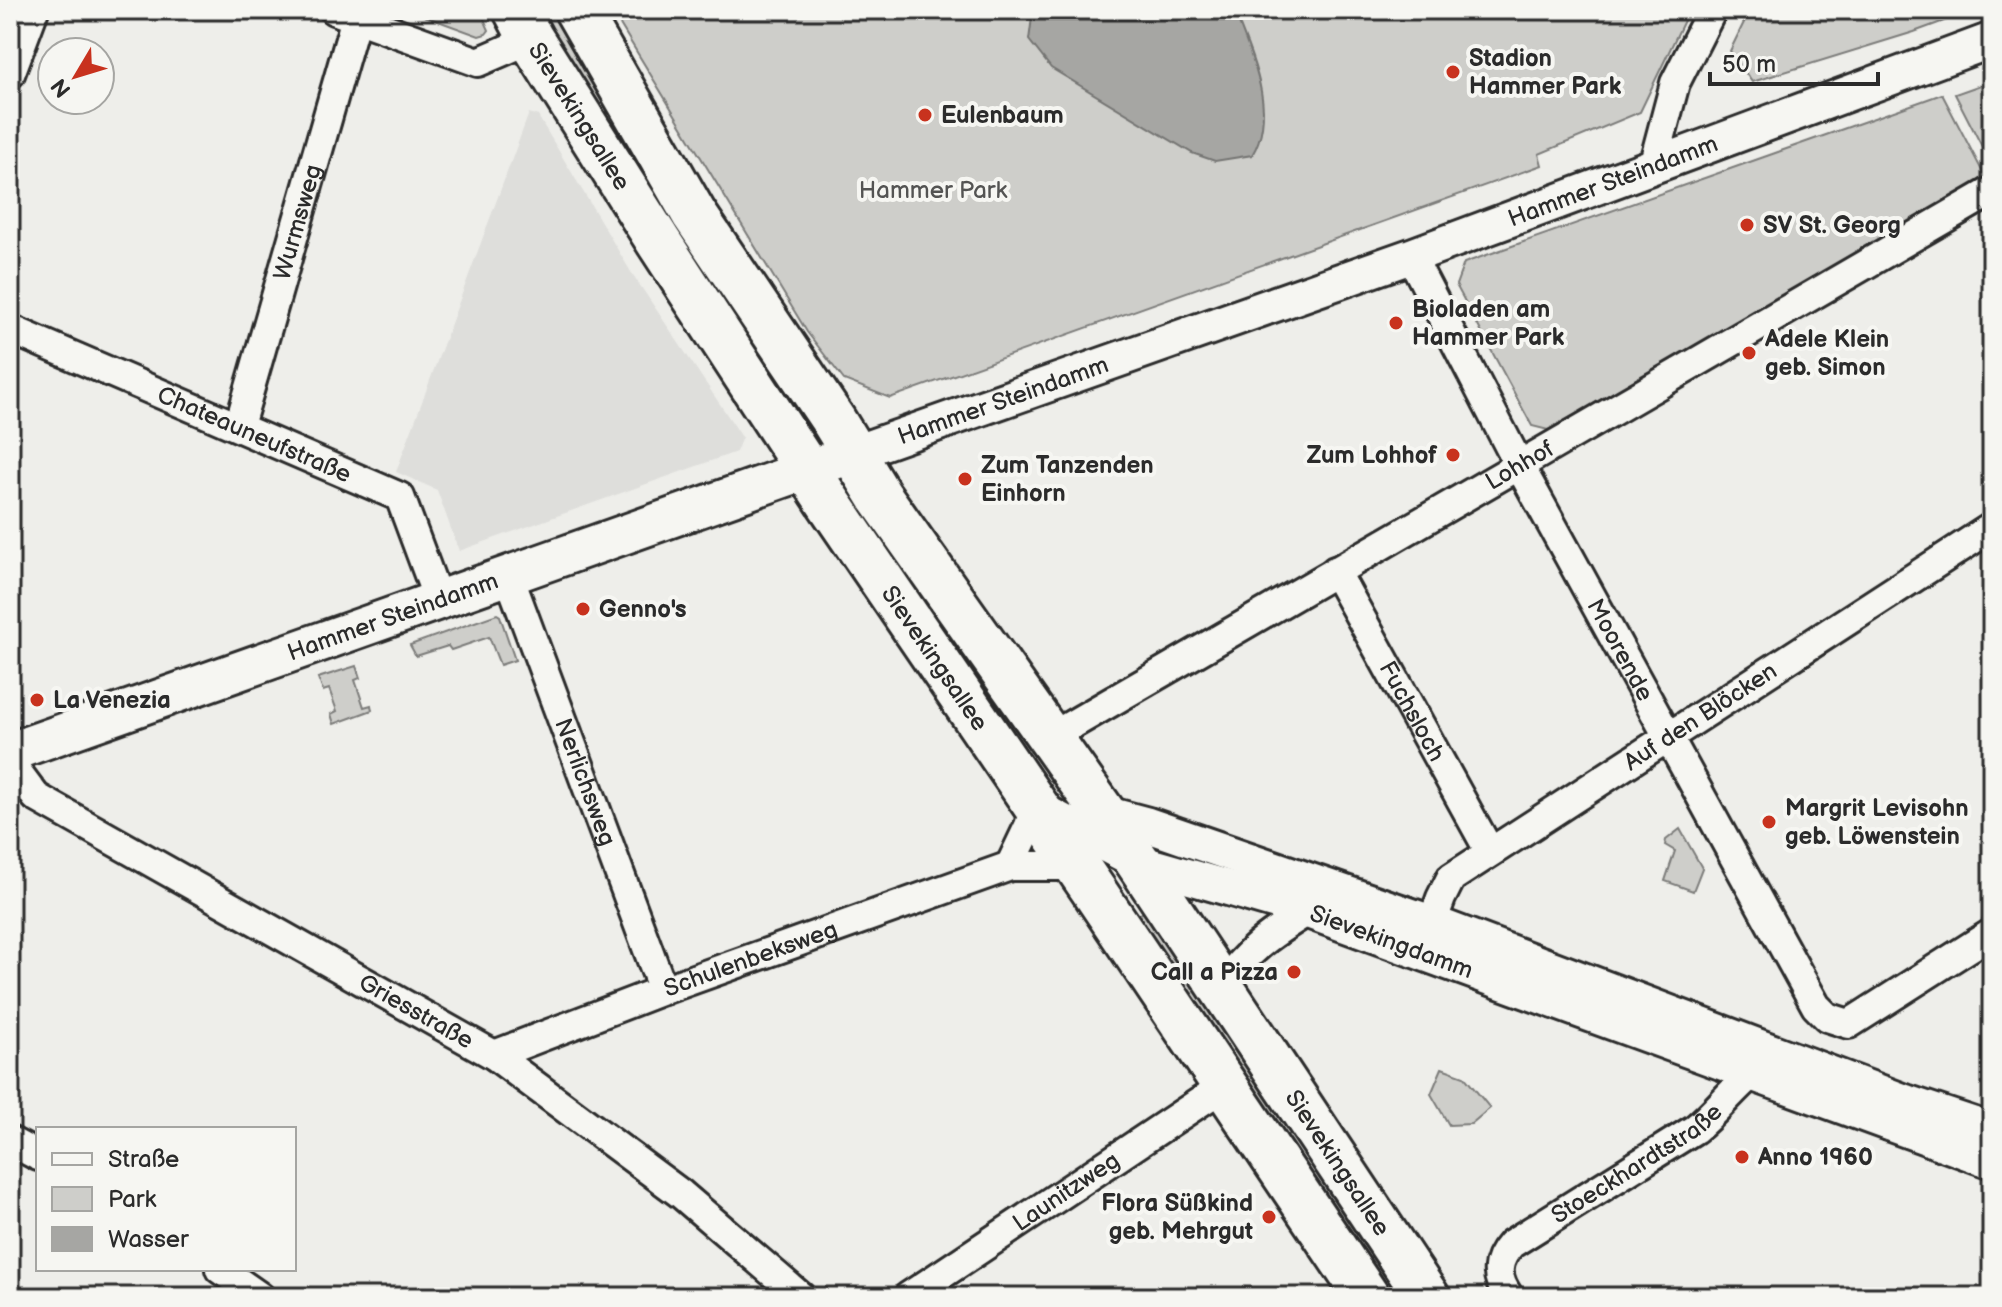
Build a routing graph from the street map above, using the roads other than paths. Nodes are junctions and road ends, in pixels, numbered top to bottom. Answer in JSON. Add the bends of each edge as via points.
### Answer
{"nodes":[{"id":1,"x":34,"y":10,"type":"edge"},
{"id":2,"x":1712,"y":10,"type":"edge"},
{"id":3,"x":345,"y":14,"type":"edge"},
{"id":4,"x":591,"y":18,"type":"edge"},
{"id":5,"x":523,"y":24,"type":"edge"},
{"id":6,"x":1992,"y":40,"type":"edge"},
{"id":7,"x":10,"y":74,"type":"edge"},
{"id":8,"x":1653,"y":166,"type":"junction"},
{"id":9,"x":1992,"y":191,"type":"edge"},
{"id":10,"x":1411,"y":256,"type":"junction"},
{"id":11,"x":10,"y":329,"type":"edge"},
{"id":12,"x":239,"y":426,"type":"junction"},
{"id":13,"x":854,"y":453,"type":"junction"},
{"id":14,"x":1519,"y":465,"type":"junction"},
{"id":15,"x":807,"y":470,"type":"junction"},
{"id":16,"x":1992,"y":527,"type":"edge"},
{"id":17,"x":1335,"y":571,"type":"junction"},
{"id":18,"x":508,"y":574,"type":"junction"},
{"id":19,"x":438,"y":599,"type":"junction"},
{"id":20,"x":1669,"y":736,"type":"junction"},
{"id":21,"x":1049,"y":738,"type":"junction"},
{"id":22,"x":10,"y":752,"type":"edge"},
{"id":23,"x":10,"y":762,"type":"edge"},
{"id":24,"x":1035,"y":806,"type":"junction"},
{"id":25,"x":1103,"y":813,"type":"junction"},
{"id":26,"x":1490,"y":852,"type":"junction"},
{"id":27,"x":1138,"y":862,"type":"junction"},
{"id":28,"x":1010,"y":866,"type":"junction"},
{"id":29,"x":1078,"y":866,"type":"junction"},
{"id":30,"x":1308,"y":911,"type":"junction"},
{"id":31,"x":1432,"y":923,"type":"junction"},
{"id":32,"x":1992,"y":933,"type":"edge"},
{"id":33,"x":1220,"y":988,"type":"junction"},
{"id":34,"x":663,"y":990,"type":"junction"},
{"id":35,"x":1783,"y":1054,"type":"junction"},
{"id":36,"x":494,"y":1055,"type":"junction"},
{"id":37,"x":1751,"y":1072,"type":"junction"},
{"id":38,"x":1224,"y":1086,"type":"junction"},
{"id":39,"x":1992,"y":1131,"type":"edge"},
{"id":40,"x":10,"y":1141,"type":"edge"},
{"id":41,"x":36,"y":1155,"type":"edge"},
{"id":42,"x":1992,"y":1161,"type":"edge"},
{"id":43,"x":223,"y":1271,"type":"edge"},
{"id":44,"x":260,"y":1297,"type":"edge"},
{"id":45,"x":801,"y":1297,"type":"edge"},
{"id":46,"x":908,"y":1297,"type":"edge"},
{"id":47,"x":1367,"y":1297,"type":"edge"},
{"id":48,"x":1427,"y":1297,"type":"edge"},
{"id":49,"x":1509,"y":1297,"type":"edge"}],
"edges":[{"from":1,"to":7,"type":"street"},
{"from":2,"to":8,"type":"street","via":[[1675,83]]},
{"from":3,"to":5,"type":"street","via":[[478,62]]},
{"from":3,"to":12,"type":"street","name":"Wurmsweg"},
{"from":4,"to":13,"type":"main road","name":"Sievekingsallee","via":[[694,214]]},
{"from":5,"to":15,"type":"main road","name":"Sievekingsallee"},
{"from":6,"to":8,"type":"street","name":"Hammer Steindamm"},
{"from":8,"to":10,"type":"street","name":"Hammer Steindamm"},
{"from":9,"to":14,"type":"street","name":"Lohhof"},
{"from":10,"to":13,"type":"street","name":"Hammer Steindamm"},
{"from":10,"to":14,"type":"street","name":"Moorende"},
{"from":11,"to":12,"type":"street","name":"Chateauneufstraße"},
{"from":12,"to":19,"type":"street","name":"Chateauneufstraße","via":[[400,497]]},
{"from":13,"to":15,"type":"main road","name":"Hammer Steindamm"},
{"from":13,"to":21,"type":"main road","name":"Sievekingsallee"},
{"from":14,"to":17,"type":"street","name":"Lohhof"},
{"from":14,"to":20,"type":"street","name":"Moorende"},
{"from":15,"to":18,"type":"main road","name":"Hammer Steindamm"},
{"from":15,"to":24,"type":"main road","name":"Sievekingsallee"},
{"from":16,"to":20,"type":"street","name":"Auf den Blöcken"},
{"from":17,"to":21,"type":"street","name":"Lohhof"},
{"from":17,"to":26,"type":"street","name":"Fuchsloch"},
{"from":18,"to":19,"type":"main road","name":"Hammer Steindamm"},
{"from":18,"to":34,"type":"street","name":"Nerlichsweg"},
{"from":19,"to":22,"type":"main road","name":"Hammer Steindamm"},
{"from":20,"to":26,"type":"street","name":"Auf den Blöcken"},
{"from":20,"to":32,"type":"street","name":"Moorende","via":[[1758,903],[1827,1017],[1849,1024]]},
{"from":21,"to":25,"type":"main road","name":"Sievekingsallee"},
{"from":23,"to":36,"type":"street","name":"Griesstraße","via":[[36,797]]},
{"from":24,"to":27,"type":"street","name":"Sievekingdamm"},
{"from":24,"to":28,"type":"street"},
{"from":24,"to":29,"type":"main road","name":"Sievekingsallee"},
{"from":25,"to":27,"type":"main road","name":"Sievekingsallee"},
{"from":25,"to":31,"type":"street","name":"Sievekingdamm"},
{"from":26,"to":31,"type":"street","name":"Auf den Blöcken","via":[[1451,878]]},
{"from":27,"to":30,"type":"street","name":"Sievekingdamm"},
{"from":27,"to":33,"type":"main road","name":"Sievekingsallee"},
{"from":28,"to":29,"type":"street","name":"Schulenbeksweg"},
{"from":28,"to":34,"type":"street","name":"Schulenbeksweg"},
{"from":29,"to":38,"type":"main road","name":"Sievekingsallee"},
{"from":30,"to":33,"type":"street","via":[[1260,942]]},
{"from":30,"to":37,"type":"street","name":"Sievekingdamm"},
{"from":31,"to":35,"type":"street","name":"Sievekingdamm"},
{"from":33,"to":48,"type":"main road","name":"Sievekingsallee"},
{"from":34,"to":36,"type":"street","name":"Schulenbeksweg"},
{"from":35,"to":37,"type":"street"},
{"from":35,"to":39,"type":"street","name":"Sievekingdamm"},
{"from":36,"to":45,"type":"street","name":"Griesstraße","via":[[681,1194]]},
{"from":37,"to":42,"type":"street","name":"Sievekingdamm"},
{"from":37,"to":49,"type":"street","name":"Stoeckhardtstraße","via":[[1695,1129],[1511,1244],[1501,1256],[1498,1274]]},
{"from":38,"to":46,"type":"street","name":"Launitzweg"},
{"from":38,"to":47,"type":"main road","name":"Sievekingsallee"},
{"from":40,"to":41,"type":"street"},
{"from":43,"to":44,"type":"street"}]}
